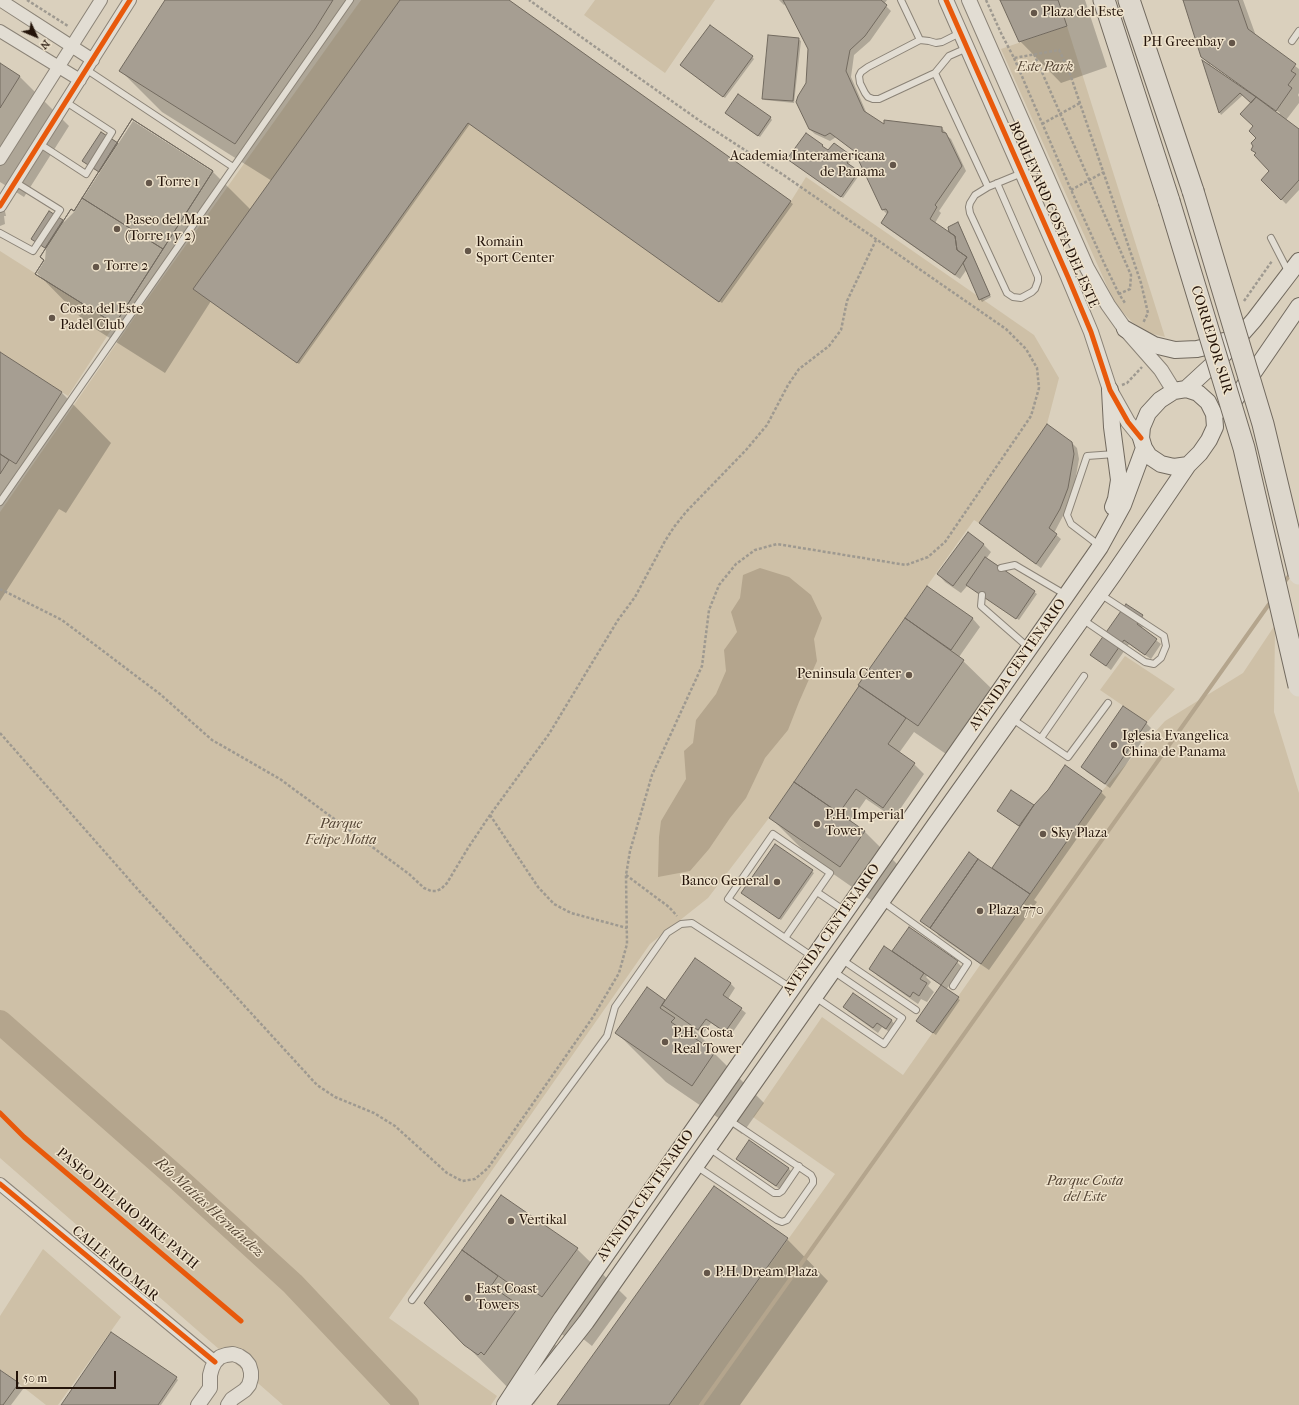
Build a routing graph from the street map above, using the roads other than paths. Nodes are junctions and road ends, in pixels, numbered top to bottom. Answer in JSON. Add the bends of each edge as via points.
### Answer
{"nodes":[{"id":1,"x":0,"y":0,"type":"edge"},
{"id":2,"x":101,"y":0,"type":"edge"},
{"id":3,"x":130,"y":0,"type":"edge"},
{"id":4,"x":350,"y":0,"type":"edge"},
{"id":5,"x":901,"y":0,"type":"edge"},
{"id":6,"x":946,"y":0,"type":"edge"},
{"id":7,"x":969,"y":0,"type":"edge"},
{"id":8,"x":1104,"y":0,"type":"edge"},
{"id":9,"x":1129,"y":0,"type":"edge"},
{"id":10,"x":0,"y":31,"type":"edge"},
{"id":11,"x":1299,"y":31,"type":"edge"},
{"id":12,"x":960,"y":33,"type":"junction"},
{"id":13,"x":920,"y":40,"type":"junction"},
{"id":14,"x":1292,"y":41,"type":"dead end"},
{"id":15,"x":72,"y":46,"type":"junction"},
{"id":16,"x":966,"y":48,"type":"junction"},
{"id":17,"x":90,"y":65,"type":"junction"},
{"id":18,"x":59,"y":67,"type":"junction"},
{"id":19,"x":1000,"y":72,"type":"junction"},
{"id":20,"x":935,"y":73,"type":"junction"},
{"id":21,"x":80,"y":80,"type":"junction"},
{"id":22,"x":981,"y":81,"type":"junction"},
{"id":23,"x":66,"y":102,"type":"junction"},
{"id":24,"x":40,"y":144,"type":"junction"},
{"id":25,"x":0,"y":159,"type":"edge"},
{"id":26,"x":233,"y":167,"type":"junction"},
{"id":27,"x":1022,"y":173,"type":"junction"},
{"id":28,"x":15,"y":182,"type":"junction"},
{"id":29,"x":997,"y":183,"type":"junction"},
{"id":30,"x":988,"y":187,"type":"junction"},
{"id":31,"x":0,"y":206,"type":"edge"},
{"id":32,"x":0,"y":233,"type":"edge"},
{"id":33,"x":1271,"y":238,"type":"dead end"},
{"id":34,"x":1299,"y":261,"type":"edge"},
{"id":35,"x":1087,"y":268,"type":"junction"},
{"id":36,"x":1290,"y":274,"type":"junction"},
{"id":37,"x":1068,"y":277,"type":"junction"},
{"id":38,"x":1299,"y":306,"type":"edge"},
{"id":39,"x":1254,"y":320,"type":"junction"},
{"id":40,"x":1125,"y":329,"type":"junction"},
{"id":41,"x":1110,"y":390,"type":"junction"},
{"id":42,"x":1180,"y":390,"type":"junction"},
{"id":43,"x":1215,"y":427,"type":"junction"},
{"id":44,"x":1142,"y":443,"type":"junction"},
{"id":45,"x":1116,"y":454,"type":"junction"},
{"id":46,"x":1188,"y":465,"type":"junction"},
{"id":47,"x":0,"y":502,"type":"edge"},
{"id":48,"x":1104,"y":542,"type":"junction"},
{"id":49,"x":1001,"y":568,"type":"dead end"},
{"id":50,"x":1299,"y":574,"type":"edge"},
{"id":51,"x":1100,"y":594,"type":"junction"},
{"id":52,"x":982,"y":595,"type":"dead end"},
{"id":53,"x":1066,"y":595,"type":"junction"},
{"id":54,"x":1082,"y":619,"type":"junction"},
{"id":55,"x":1048,"y":622,"type":"junction"},
{"id":56,"x":1069,"y":637,"type":"junction"},
{"id":57,"x":1029,"y":648,"type":"junction"},
{"id":58,"x":1084,"y":676,"type":"dead end"},
{"id":59,"x":1299,"y":686,"type":"edge"},
{"id":60,"x":1108,"y":703,"type":"dead end"},
{"id":61,"x":988,"y":708,"type":"junction"},
{"id":62,"x":1010,"y":720,"type":"junction"},
{"id":63,"x":1041,"y":738,"type":"junction"},
{"id":64,"x":817,"y":892,"type":"junction"},
{"id":65,"x":882,"y":902,"type":"junction"},
{"id":66,"x":845,"y":911,"type":"junction"},
{"id":67,"x":785,"y":938,"type":"junction"},
{"id":68,"x":813,"y":957,"type":"junction"},
{"id":69,"x":837,"y":965,"type":"junction"},
{"id":70,"x":953,"y":986,"type":"dead end"},
{"id":71,"x":791,"y":988,"type":"junction"},
{"id":72,"x":813,"y":1000,"type":"junction"},
{"id":73,"x":916,"y":1010,"type":"dead end"},
{"id":74,"x":729,"y":1120,"type":"junction"},
{"id":75,"x":709,"y":1148,"type":"junction"},
{"id":76,"x":696,"y":1166,"type":"junction"},
{"id":77,"x":799,"y":1166,"type":"junction"},
{"id":78,"x":0,"y":1184,"type":"edge"},
{"id":79,"x":412,"y":1300,"type":"dead end"},
{"id":80,"x":215,"y":1362,"type":"junction"},
{"id":81,"x":511,"y":1403,"type":"edge"},
{"id":82,"x":198,"y":1405,"type":"edge"},
{"id":83,"x":228,"y":1405,"type":"edge"}],
"edges":[{"from":1,"to":15,"type":"street"},
{"from":2,"to":15,"type":"street"},
{"from":3,"to":17,"type":"street"},
{"from":4,"to":26,"type":"lane"},
{"from":5,"to":13,"type":"lane"},
{"from":6,"to":12,"type":"street","name":"BOULEVARD COSTA DEL ESTE"},
{"from":7,"to":19,"type":"street","name":"BOULEVARD COSTA DEL ESTE"},
{"from":8,"to":59,"type":"highway","name":"CORREDOR SUR","bridge":true,"via":[[1169,201],[1244,448]]},
{"from":9,"to":50,"type":"highway","name":"CORREDOR SUR","bridge":true,"via":[[1193,191],[1263,424]]},
{"from":10,"to":18,"type":"street"},
{"from":11,"to":14,"type":"lane"},
{"from":12,"to":13,"type":"lane","via":[[936,44]]},
{"from":12,"to":16,"type":"street","name":"BOULEVARD COSTA DEL ESTE"},
{"from":13,"to":20,"type":"lane","via":[[861,72],[860,83],[865,93],[879,100]]},
{"from":15,"to":17,"type":"street"},
{"from":15,"to":18,"type":"street"},
{"from":16,"to":20,"type":"lane","via":[[949,56]]},
{"from":16,"to":22,"type":"street","name":"BOULEVARD COSTA DEL ESTE"},
{"from":17,"to":21,"type":"street"},
{"from":17,"to":26,"type":"lane"},
{"from":18,"to":21,"type":"street"},
{"from":18,"to":25,"type":"street"},
{"from":19,"to":22,"type":"street"},
{"from":19,"to":35,"type":"street","name":"BOULEVARD COSTA DEL ESTE"},
{"from":20,"to":30,"type":"lane"},
{"from":21,"to":23,"type":"street"},
{"from":22,"to":27,"type":"street","name":"BOULEVARD COSTA DEL ESTE"},
{"from":23,"to":24,"type":"street"},
{"from":23,"to":24,"type":"lane","via":[[112,132],[86,174]]},
{"from":24,"to":28,"type":"street"},
{"from":26,"to":47,"type":"lane"},
{"from":27,"to":29,"type":"lane"},
{"from":27,"to":37,"type":"street","name":"BOULEVARD COSTA DEL ESTE"},
{"from":28,"to":31,"type":"street"},
{"from":28,"to":32,"type":"lane","via":[[60,210],[33,251]]},
{"from":29,"to":30,"type":"lane"},
{"from":29,"to":30,"type":"lane","via":[[1038,277],[1035,289],[1021,298],[1012,297],[1007,293],[970,213],[970,203],[975,195]]},
{"from":33,"to":36,"type":"lane"},
{"from":34,"to":36,"type":"main road"},
{"from":35,"to":37,"type":"street"},
{"from":35,"to":40,"type":"street","name":"BOULEVARD COSTA DEL ESTE"},
{"from":36,"to":39,"type":"main road"},
{"from":37,"to":41,"type":"street","name":"BOULEVARD COSTA DEL ESTE","via":[[1091,332]]},
{"from":38,"to":43,"type":"main road"},
{"from":39,"to":40,"type":"main road","via":[[1225,341],[1197,349],[1175,350],[1154,345]]},
{"from":39,"to":42,"type":"main road","via":[[1224,354]]},
{"from":40,"to":42,"type":"street","name":"BOULEVARD COSTA DEL ESTE"},
{"from":41,"to":44,"type":"street","name":"BOULEVARD COSTA DEL ESTE"},
{"from":41,"to":45,"type":"main road"},
{"from":42,"to":43,"type":"main road","via":[[1198,393],[1208,402],[1214,414]]},
{"from":42,"to":44,"type":"main road","via":[[1160,400],[1148,413],[1142,427]]},
{"from":43,"to":46,"type":"main road","via":[[1200,453]]},
{"from":44,"to":46,"type":"main road","via":[[1150,456],[1161,464],[1174,467]]},
{"from":44,"to":48,"type":"main road","name":"AVENIDA CENTENARIO","via":[[1123,505]]},
{"from":45,"to":48,"type":"main road","via":[[1119,480]]},
{"from":45,"to":48,"type":"lane","via":[[1087,456],[1067,515],[1071,524]]},
{"from":46,"to":51,"type":"main road","name":"AVENIDA CENTENARIO"},
{"from":48,"to":53,"type":"main road","name":"AVENIDA CENTENARIO"},
{"from":49,"to":53,"type":"lane","via":[[1015,565]]},
{"from":51,"to":54,"type":"main road","name":"AVENIDA CENTENARIO"},
{"from":51,"to":54,"type":"lane","via":[[1164,636],[1166,646],[1161,658],[1154,664],[1145,662]]},
{"from":52,"to":57,"type":"lane","via":[[982,606]]},
{"from":53,"to":55,"type":"main road","name":"AVENIDA CENTENARIO"},
{"from":54,"to":56,"type":"main road","name":"AVENIDA CENTENARIO"},
{"from":55,"to":56,"type":"main road"},
{"from":55,"to":57,"type":"main road","name":"AVENIDA CENTENARIO"},
{"from":56,"to":62,"type":"main road","name":"AVENIDA CENTENARIO"},
{"from":57,"to":61,"type":"main road","name":"AVENIDA CENTENARIO"},
{"from":58,"to":63,"type":"lane"},
{"from":60,"to":63,"type":"lane","via":[[1068,757]]},
{"from":61,"to":62,"type":"main road"},
{"from":61,"to":66,"type":"main road","name":"AVENIDA CENTENARIO"},
{"from":62,"to":63,"type":"lane"},
{"from":62,"to":65,"type":"main road","name":"AVENIDA CENTENARIO"},
{"from":64,"to":66,"type":"lane"},
{"from":64,"to":67,"type":"lane"},
{"from":64,"to":67,"type":"lane","via":[[830,873],[773,834],[728,899]]},
{"from":65,"to":69,"type":"main road","name":"AVENIDA CENTENARIO"},
{"from":65,"to":70,"type":"lane","via":[[968,963]]},
{"from":66,"to":68,"type":"main road","name":"AVENIDA CENTENARIO"},
{"from":67,"to":68,"type":"lane"},
{"from":68,"to":71,"type":"main road","name":"AVENIDA CENTENARIO"},
{"from":69,"to":72,"type":"main road","name":"AVENIDA CENTENARIO"},
{"from":69,"to":72,"type":"lane","via":[[902,1018],[884,1044]]},
{"from":69,"to":73,"type":"lane"},
{"from":71,"to":72,"type":"main road"},
{"from":71,"to":79,"type":"lane","via":[[692,923],[681,924],[668,933],[615,1007],[607,1036]]},
{"from":71,"to":81,"type":"main road","name":"AVENIDA CENTENARIO","via":[[562,1318]]},
{"from":72,"to":74,"type":"main road","name":"AVENIDA CENTENARIO"},
{"from":74,"to":75,"type":"main road","name":"AVENIDA CENTENARIO"},
{"from":74,"to":77,"type":"lane"},
{"from":75,"to":76,"type":"main road","name":"AVENIDA CENTENARIO"},
{"from":75,"to":77,"type":"lane","via":[[774,1193],[782,1191]]},
{"from":76,"to":77,"type":"lane","via":[[782,1222],[787,1220],[813,1183],[811,1175]]},
{"from":76,"to":81,"type":"main road","name":"AVENIDA CENTENARIO","via":[[586,1322]]},
{"from":78,"to":80,"type":"street","name":"CALLE RIO MAR"},
{"from":80,"to":82,"type":"street","via":[[210,1375],[210,1388]]},
{"from":80,"to":83,"type":"street","via":[[220,1357],[233,1354],[240,1356],[249,1365],[249,1385]]}]}
